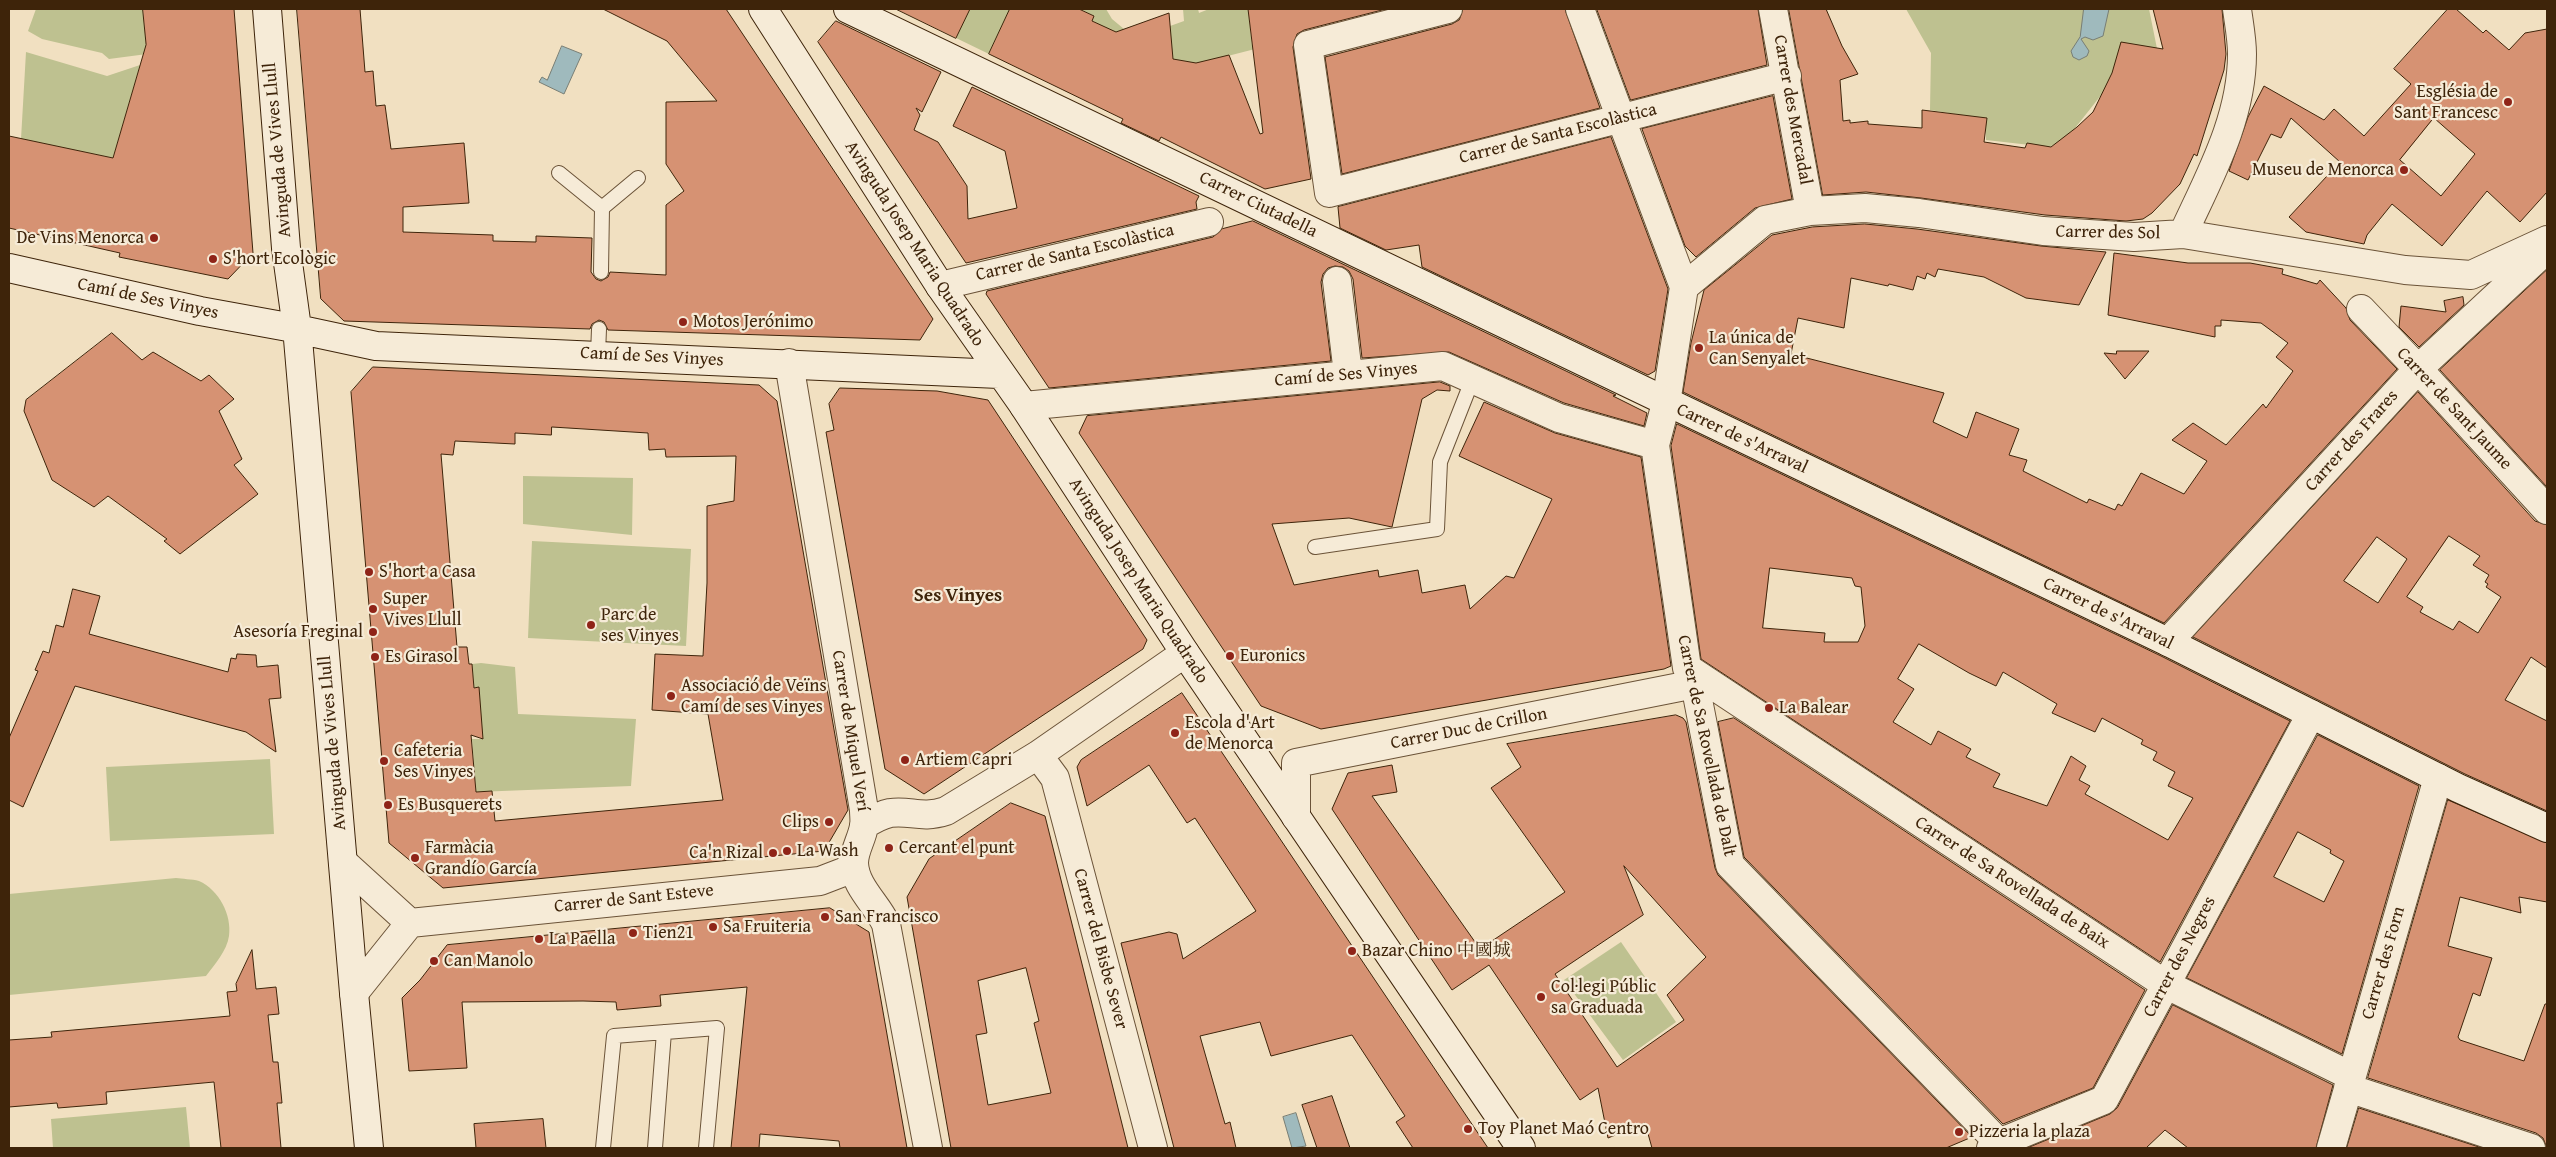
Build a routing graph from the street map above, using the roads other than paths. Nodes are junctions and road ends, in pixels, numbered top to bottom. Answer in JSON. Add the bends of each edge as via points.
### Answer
{"nodes":[{"id":1,"x":267,"y":9,"type":"edge"},
{"id":2,"x":762,"y":9,"type":"edge"},
{"id":3,"x":848,"y":9,"type":"edge"},
{"id":4,"x":1448,"y":9,"type":"edge"},
{"id":5,"x":1580,"y":9,"type":"edge"},
{"id":6,"x":1773,"y":9,"type":"edge"},
{"id":7,"x":2237,"y":9,"type":"edge"},
{"id":8,"x":1787,"y":76,"type":"junction"},
{"id":9,"x":1621,"y":118,"type":"junction"},
{"id":10,"x":559,"y":173,"type":"dead end"},
{"id":11,"x":638,"y":178,"type":"dead end"},
{"id":12,"x":602,"y":208,"type":"junction"},
{"id":13,"x":1810,"y":211,"type":"junction"},
{"id":14,"x":1210,"y":222,"type":"dead end"},
{"id":15,"x":2183,"y":234,"type":"junction"},
{"id":16,"x":2547,"y":240,"type":"edge"},
{"id":17,"x":2547,"y":249,"type":"edge"},
{"id":18,"x":9,"y":268,"type":"edge"},
{"id":19,"x":601,"y":272,"type":"dead end"},
{"id":20,"x":1337,"y":281,"type":"dead end"},
{"id":21,"x":940,"y":286,"type":"junction"},
{"id":22,"x":1684,"y":287,"type":"junction"},
{"id":23,"x":2361,"y":310,"type":"dead end"},
{"id":24,"x":297,"y":329,"type":"junction"},
{"id":25,"x":789,"y":363,"type":"junction"},
{"id":26,"x":2418,"y":369,"type":"junction"},
{"id":27,"x":1000,"y":374,"type":"junction"},
{"id":28,"x":1348,"y":374,"type":"junction"},
{"id":29,"x":1474,"y":378,"type":"junction"},
{"id":30,"x":1666,"y":403,"type":"junction"},
{"id":31,"x":1024,"y":406,"type":"junction"},
{"id":32,"x":1654,"y":445,"type":"junction"},
{"id":33,"x":2547,"y":510,"type":"edge"},
{"id":34,"x":1315,"y":547,"type":"dead end"},
{"id":35,"x":2168,"y":642,"type":"junction"},
{"id":36,"x":1185,"y":653,"type":"junction"},
{"id":37,"x":1691,"y":676,"type":"junction"},
{"id":38,"x":2311,"y":714,"type":"junction"},
{"id":39,"x":1038,"y":755,"type":"junction"},
{"id":40,"x":2438,"y":778,"type":"junction"},
{"id":41,"x":1296,"y":817,"type":"junction"},
{"id":42,"x":864,"y":825,"type":"junction"},
{"id":43,"x":2547,"y":828,"type":"edge"},
{"id":44,"x":343,"y":862,"type":"junction"},
{"id":45,"x":854,"y":864,"type":"junction"},
{"id":46,"x":410,"y":923,"type":"junction"},
{"id":47,"x":2166,"y":984,"type":"junction"},
{"id":48,"x":354,"y":993,"type":"junction"},
{"id":49,"x":664,"y":1032,"type":"junction"},
{"id":50,"x":2349,"y":1082,"type":"junction"},
{"id":51,"x":1998,"y":1146,"type":"edge"},
{"id":52,"x":370,"y":1148,"type":"edge"},
{"id":53,"x":602,"y":1148,"type":"edge"},
{"id":54,"x":655,"y":1148,"type":"edge"},
{"id":55,"x":706,"y":1148,"type":"edge"},
{"id":56,"x":928,"y":1148,"type":"edge"},
{"id":57,"x":1153,"y":1148,"type":"edge"},
{"id":58,"x":1521,"y":1148,"type":"edge"},
{"id":59,"x":2331,"y":1148,"type":"edge"},
{"id":60,"x":2531,"y":1148,"type":"edge"}],
"edges":[{"from":1,"to":24,"type":"street","name":"Avinguda de Vives Llull","via":[[286,248]]},
{"from":2,"to":21,"type":"street","name":"Avinguda Josep Maria Quadrado"},
{"from":3,"to":30,"type":"street","name":"Carrer Ciutadella"},
{"from":4,"to":9,"type":"street","name":"Carrer de Santa Escolàstica","via":[[1308,45],[1329,194]]},
{"from":5,"to":9,"type":"street"},
{"from":6,"to":8,"type":"street","name":"Carrer des Mercadal"},
{"from":7,"to":15,"type":"street","via":[[2242,55],[2235,113]]},
{"from":8,"to":9,"type":"street","name":"Carrer de Santa Escolàstica"},
{"from":8,"to":13,"type":"street","name":"Carrer des Mercadal"},
{"from":9,"to":22,"type":"street"},
{"from":10,"to":12,"type":"lane"},
{"from":11,"to":12,"type":"lane"},
{"from":12,"to":19,"type":"lane"},
{"from":13,"to":15,"type":"street","name":"Carrer des Sol","via":[[1874,209],[2043,231],[2134,237]]},
{"from":13,"to":22,"type":"street","name":"Carrer des Sol","via":[[1765,220]]},
{"from":14,"to":21,"type":"street","name":"Carrer de Santa Escolàstica"},
{"from":15,"to":16,"type":"street","name":"Carrer des Sol","via":[[2405,270],[2471,275]]},
{"from":17,"to":26,"type":"street","name":"Carrer des Frares"},
{"from":18,"to":24,"type":"street","name":"Camí de Ses Vinyes"},
{"from":20,"to":28,"type":"street"},
{"from":21,"to":27,"type":"street","name":"Avinguda Josep Maria Quadrado"},
{"from":22,"to":30,"type":"street"},
{"from":23,"to":26,"type":"street","name":"Carrer de Sant Jaume"},
{"from":24,"to":25,"type":"street","name":"Camí de Ses Vinyes","via":[[367,345],[598,342]]},
{"from":24,"to":44,"type":"street","name":"Avinguda de Vives Llull"},
{"from":25,"to":27,"type":"street","name":"Camí de Ses Vinyes"},
{"from":25,"to":42,"type":"street","name":"Carrer de Miquel Verí"},
{"from":26,"to":33,"type":"street","name":"Carrer de Sant Jaume"},
{"from":26,"to":35,"type":"street","name":"Carrer des Frares"},
{"from":27,"to":31,"type":"street","name":"Avinguda Josep Maria Quadrado"},
{"from":28,"to":29,"type":"street","name":"Camí de Ses Vinyes","via":[[1443,366]]},
{"from":28,"to":31,"type":"street","name":"Camí de Ses Vinyes"},
{"from":29,"to":32,"type":"street","name":"Camí de Ses Vinyes","via":[[1559,418]]},
{"from":29,"to":34,"type":"lane","via":[[1440,462],[1437,529]]},
{"from":30,"to":32,"type":"street"},
{"from":30,"to":35,"type":"street","name":"Carrer de s'Arraval"},
{"from":31,"to":36,"type":"street","name":"Avinguda Josep Maria Quadrado"},
{"from":32,"to":37,"type":"street","name":"Carrer de Sa Rovellada de Dalt"},
{"from":35,"to":38,"type":"street","name":"Carrer de s'Arraval"},
{"from":36,"to":39,"type":"street"},
{"from":36,"to":41,"type":"street","name":"Avinguda Josep Maria Quadrado"},
{"from":37,"to":41,"type":"street","name":"Carrer Duc de Crillon","via":[[1296,763]]},
{"from":37,"to":47,"type":"street","name":"Carrer de Sa Rovellada de Baix"},
{"from":37,"to":51,"type":"street","name":"Carrer de Sa Rovellada de Dalt","via":[[1730,865]]},
{"from":38,"to":40,"type":"street","name":"Carrer de s'Arraval"},
{"from":38,"to":47,"type":"street","name":"Carrer des Negres"},
{"from":39,"to":42,"type":"street","via":[[946,811],[929,816],[891,813]]},
{"from":39,"to":57,"type":"street","name":"Carrer del Bisbe Sever","via":[[1055,778]]},
{"from":40,"to":43,"type":"street","name":"Carrer de s'Arraval"},
{"from":40,"to":50,"type":"street","name":"Carrer des Forn"},
{"from":41,"to":58,"type":"street","name":"Avinguda Josep Maria Quadrado"},
{"from":42,"to":45,"type":"street","name":"Carrer de Miquel Verí"},
{"from":44,"to":46,"type":"street"},
{"from":44,"to":48,"type":"street","name":"Avinguda de Vives Llull"},
{"from":45,"to":46,"type":"street","name":"Carrer de Sant Esteve","via":[[846,871],[820,881]]},
{"from":45,"to":56,"type":"street","via":[[864,892],[886,924]]},
{"from":46,"to":48,"type":"street"},
{"from":47,"to":50,"type":"street","name":"Carrer de Sa Rovellada de Baix"},
{"from":47,"to":51,"type":"street","name":"Carrer des Negres","via":[[2104,1100]]},
{"from":48,"to":52,"type":"street","name":"Avinguda de Vives Llull"},
{"from":49,"to":53,"type":"lane","via":[[614,1036]]},
{"from":49,"to":54,"type":"lane"},
{"from":49,"to":55,"type":"lane","via":[[717,1028]]},
{"from":50,"to":59,"type":"street","name":"Carrer des Forn"},
{"from":50,"to":60,"type":"street","name":"Carrer de Sa Rovellada de Baix"}]}
